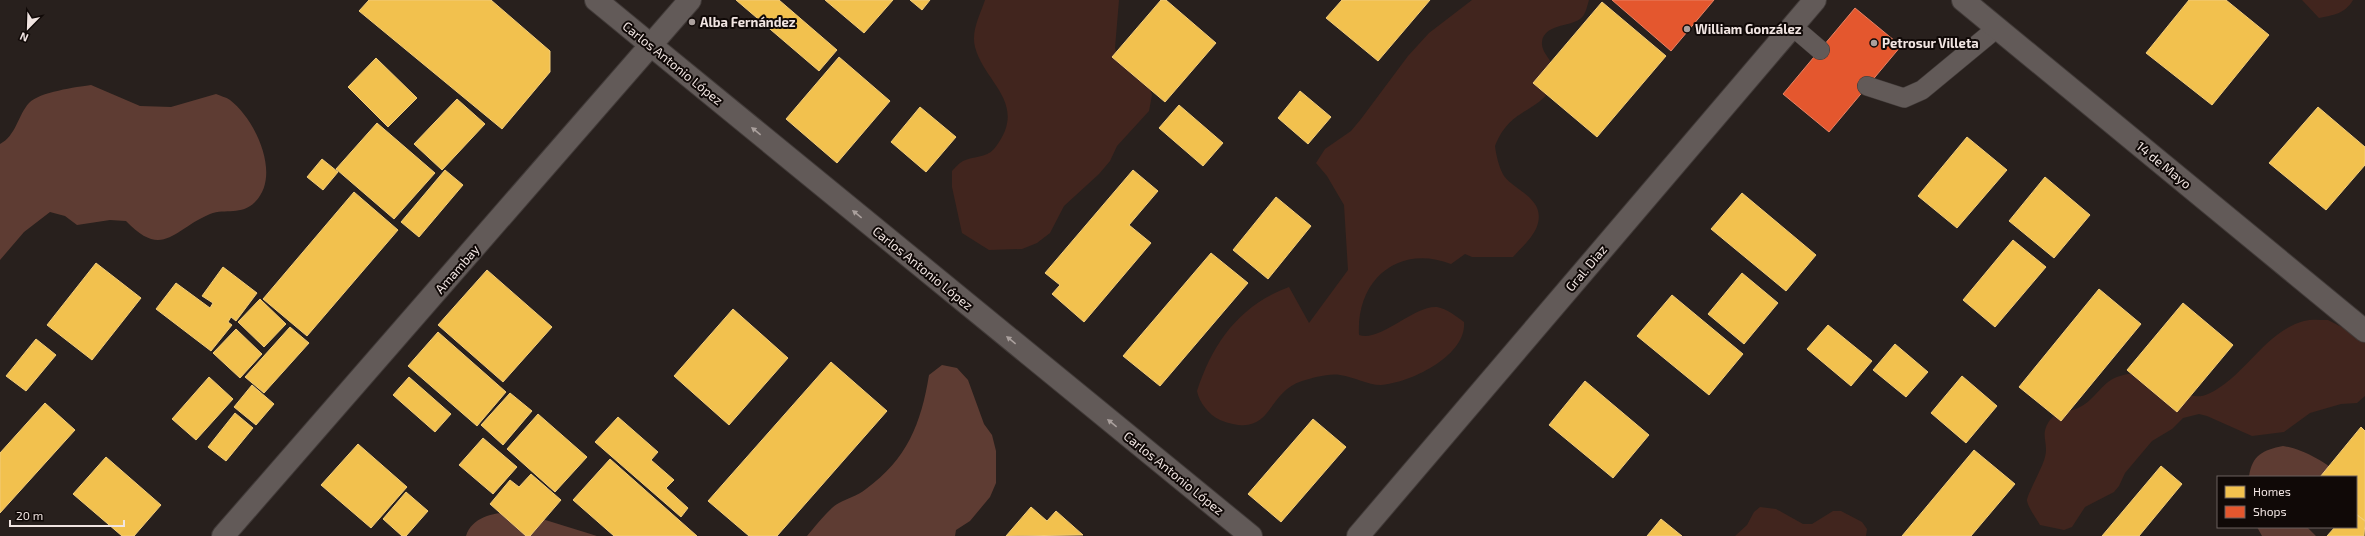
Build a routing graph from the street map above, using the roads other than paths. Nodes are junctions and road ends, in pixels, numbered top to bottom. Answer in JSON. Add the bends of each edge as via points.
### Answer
{"nodes":[{"id":1,"x":596,"y":0,"type":"edge"},
{"id":2,"x":690,"y":0,"type":"edge"},
{"id":3,"x":1814,"y":0,"type":"edge"},
{"id":4,"x":1963,"y":0,"type":"edge"},
{"id":5,"x":1792,"y":26,"type":"junction"},
{"id":6,"x":1997,"y":28,"type":"junction"},
{"id":7,"x":652,"y":46,"type":"junction"},
{"id":8,"x":1820,"y":50,"type":"dead end"},
{"id":9,"x":1867,"y":86,"type":"dead end"},
{"id":10,"x":2365,"y":331,"type":"edge"},
{"id":11,"x":223,"y":536,"type":"edge"},
{"id":12,"x":1251,"y":536,"type":"edge"},
{"id":13,"x":1358,"y":536,"type":"edge"}],
"edges":[{"from":1,"to":7,"type":"main road","name":"Carlos Antonio López"},
{"from":2,"to":7,"type":"main road","name":"Amambay"},
{"from":3,"to":5,"type":"main road","name":"Gral. Diaz"},
{"from":4,"to":6,"type":"main road","name":"14 de Mayo"},
{"from":5,"to":8,"type":"lane"},
{"from":5,"to":13,"type":"main road","name":"Gral. Diaz"},
{"from":6,"to":9,"type":"lane","via":[[1922,90],[1904,98]]},
{"from":6,"to":10,"type":"main road","name":"14 de Mayo"},
{"from":7,"to":11,"type":"main road","name":"Amambay"},
{"from":12,"to":7,"type":"main road","name":"Carlos Antonio López","one_way":true}]}
